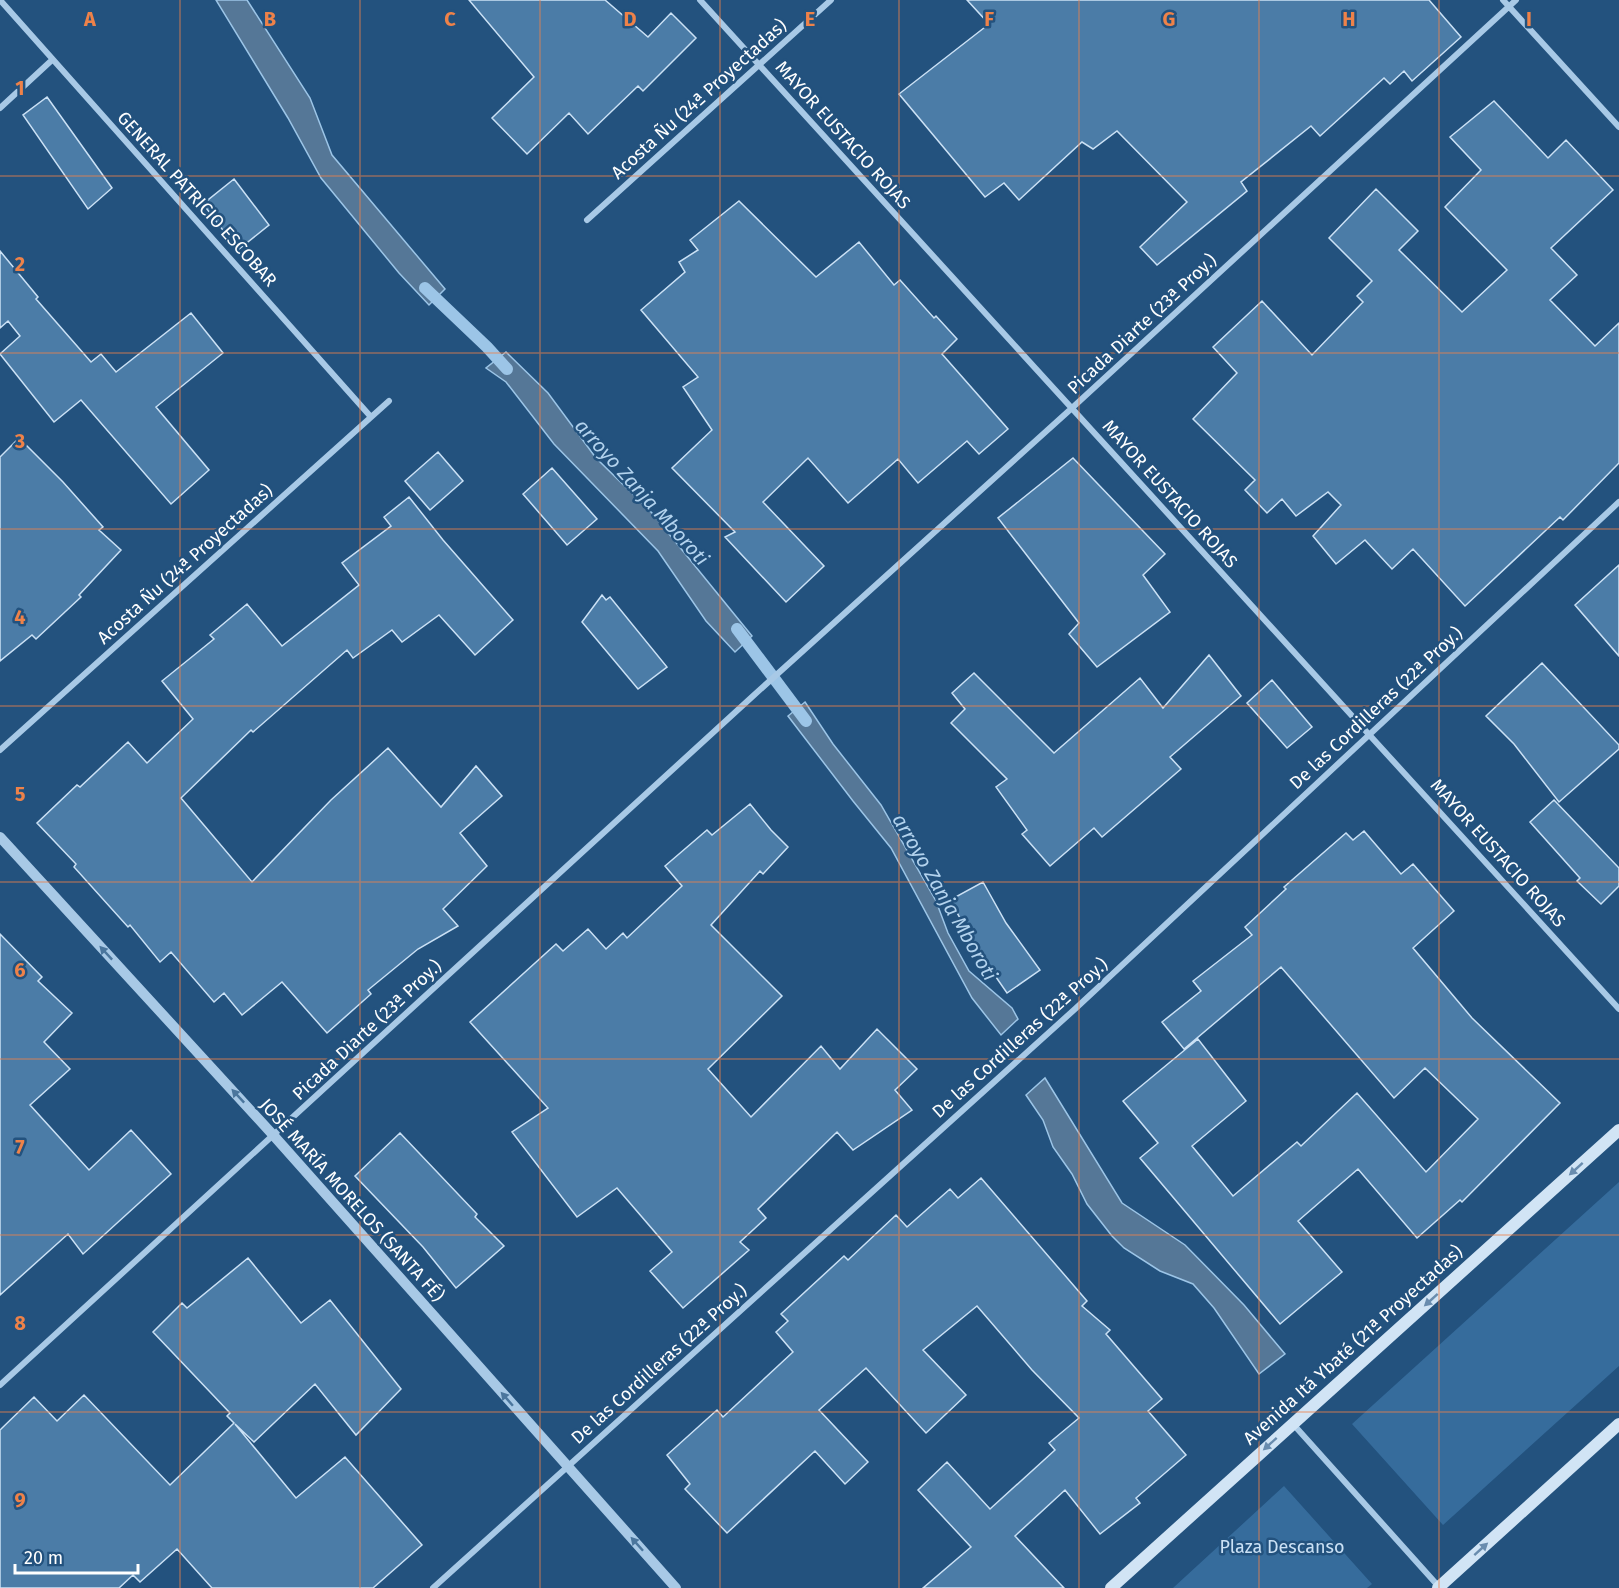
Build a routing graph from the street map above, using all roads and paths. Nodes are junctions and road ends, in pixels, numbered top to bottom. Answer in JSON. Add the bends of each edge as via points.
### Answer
{"nodes":[{"id":1,"x":0,"y":0,"type":"edge"},
{"id":2,"x":700,"y":0,"type":"edge"},
{"id":3,"x":831,"y":0,"type":"edge"},
{"id":4,"x":1503,"y":0,"type":"edge"},
{"id":5,"x":1516,"y":0,"type":"edge"},
{"id":6,"x":1509,"y":6,"type":"junction"},
{"id":7,"x":52,"y":60,"type":"junction"},
{"id":8,"x":759,"y":65,"type":"junction"},
{"id":9,"x":0,"y":108,"type":"edge"},
{"id":10,"x":1619,"y":128,"type":"edge"},
{"id":11,"x":587,"y":220,"type":"dead end"},
{"id":12,"x":389,"y":401,"type":"dead end"},
{"id":13,"x":1072,"y":408,"type":"junction"},
{"id":14,"x":371,"y":417,"type":"junction"},
{"id":15,"x":1619,"y":502,"type":"edge"},
{"id":16,"x":1370,"y":735,"type":"junction"},
{"id":17,"x":0,"y":750,"type":"edge"},
{"id":18,"x":0,"y":837,"type":"edge"},
{"id":19,"x":1619,"y":1009,"type":"edge"},
{"id":20,"x":1619,"y":1130,"type":"edge"},
{"id":21,"x":274,"y":1136,"type":"junction"},
{"id":22,"x":0,"y":1385,"type":"edge"},
{"id":23,"x":1293,"y":1424,"type":"junction"},
{"id":24,"x":1619,"y":1424,"type":"edge"},
{"id":25,"x":567,"y":1467,"type":"junction"},
{"id":26,"x":433,"y":1588,"type":"edge"},
{"id":27,"x":676,"y":1588,"type":"edge"},
{"id":28,"x":1111,"y":1588,"type":"edge"},
{"id":29,"x":1439,"y":1588,"type":"edge"}],
"edges":[{"from":1,"to":7,"type":"street","name":"GENERAL PATRICIO ESCOBAR"},
{"from":2,"to":8,"type":"street","name":"MAYOR EUSTACIO ROJAS"},
{"from":3,"to":8,"type":"street","name":"Acosta Ñu (24ª Proyectadas)"},
{"from":4,"to":6,"type":"street"},
{"from":5,"to":6,"type":"street","name":"Picada Diarte (23ª Proy.)"},
{"from":6,"to":10,"type":"street"},
{"from":6,"to":13,"type":"street","name":"Picada Diarte (23ª Proy.)"},
{"from":7,"to":9,"type":"street"},
{"from":7,"to":14,"type":"street","name":"GENERAL PATRICIO ESCOBAR"},
{"from":8,"to":11,"type":"street","name":"Acosta Ñu (24ª Proyectadas)"},
{"from":8,"to":13,"type":"street","name":"MAYOR EUSTACIO ROJAS"},
{"from":12,"to":14,"type":"street","name":"Acosta Ñu (24ª Proyectadas)"},
{"from":13,"to":16,"type":"street","name":"MAYOR EUSTACIO ROJAS"},
{"from":13,"to":21,"type":"street","name":"Picada Diarte (23ª Proy.)"},
{"from":14,"to":17,"type":"street","name":"Acosta Ñu (24ª Proyectadas)"},
{"from":15,"to":16,"type":"street","name":"De las Cordilleras (22ª Proy.)"},
{"from":16,"to":19,"type":"street","name":"MAYOR EUSTACIO ROJAS"},
{"from":16,"to":25,"type":"street","name":"De las Cordilleras (22ª Proy.)","via":[[1066,1017]]},
{"from":21,"to":18,"type":"street","name":"JOSÉ MARÍA MORELOS (SANTA FÉ)","one_way":true},
{"from":20,"to":23,"type":"main road","name":"Avenida Itá Ybaté (21ª Proyectadas)","one_way":true},
{"from":21,"to":22,"type":"street","name":"Picada Diarte (23ª Proy.)"},
{"from":25,"to":21,"type":"street","name":"JOSÉ MARÍA MORELOS (SANTA FÉ)","one_way":true},
{"from":23,"to":28,"type":"main road","name":"Avenida Itá Ybaté (21ª Proyectadas)","one_way":true},
{"from":23,"to":29,"type":"street"},
{"from":29,"to":24,"type":"main road","one_way":true},
{"from":25,"to":26,"type":"street","name":"De las Cordilleras (22ª Proy.)"},
{"from":27,"to":25,"type":"street","name":"JOSÉ MARÍA MORELOS (SANTA FÉ)","one_way":true}]}
